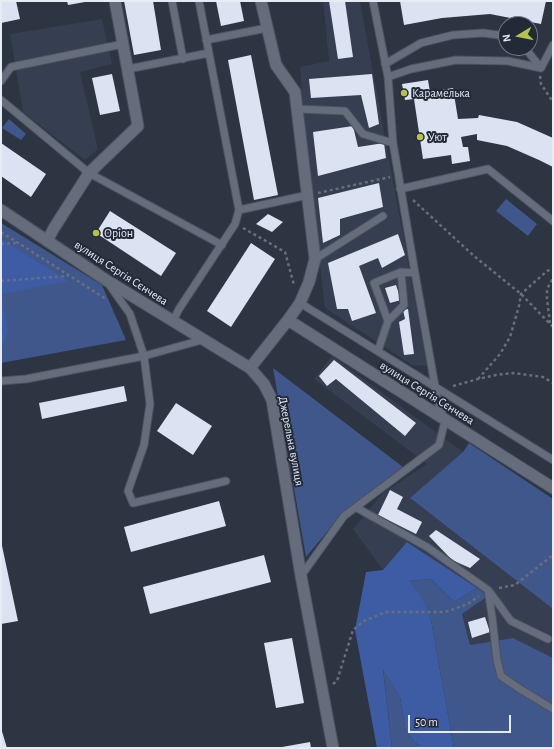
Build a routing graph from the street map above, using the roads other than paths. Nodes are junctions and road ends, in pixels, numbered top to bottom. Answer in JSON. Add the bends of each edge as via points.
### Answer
{"nodes":[{"id":1,"x":116,"y":1,"type":"edge"},
{"id":2,"x":172,"y":1,"type":"edge"},
{"id":3,"x":199,"y":1,"type":"edge"},
{"id":4,"x":261,"y":1,"type":"edge"},
{"id":5,"x":373,"y":1,"type":"edge"},
{"id":6,"x":267,"y":28,"type":"junction"},
{"id":7,"x":498,"y":35,"type":"edge"},
{"id":8,"x":206,"y":40,"type":"junction"},
{"id":9,"x":123,"y":44,"type":"junction"},
{"id":10,"x":553,"y":45,"type":"edge"},
{"id":11,"x":209,"y":54,"type":"junction"},
{"id":12,"x":531,"y":56,"type":"edge"},
{"id":13,"x":183,"y":59,"type":"junction"},
{"id":14,"x":385,"y":64,"type":"junction"},
{"id":15,"x":541,"y":68,"type":"junction"},
{"id":16,"x":128,"y":69,"type":"junction"},
{"id":17,"x":388,"y":77,"type":"junction"},
{"id":18,"x":1,"y":81,"type":"edge"},
{"id":19,"x":1,"y":100,"type":"edge"},
{"id":20,"x":297,"y":109,"type":"junction"},
{"id":21,"x":393,"y":143,"type":"junction"},
{"id":22,"x":89,"y":173,"type":"junction"},
{"id":23,"x":400,"y":189,"type":"junction"},
{"id":24,"x":308,"y":195,"type":"junction"},
{"id":25,"x":1,"y":210,"type":"edge"},
{"id":26,"x":240,"y":210,"type":"junction"},
{"id":27,"x":383,"y":216,"type":"dead end"},
{"id":28,"x":553,"y":221,"type":"edge"},
{"id":29,"x":47,"y":241,"type":"junction"},
{"id":30,"x":222,"y":245,"type":"junction"},
{"id":31,"x":315,"y":259,"type":"junction"},
{"id":32,"x":401,"y":272,"type":"junction"},
{"id":33,"x":415,"y":273,"type":"junction"},
{"id":34,"x":106,"y":280,"type":"junction"},
{"id":35,"x":300,"y":303,"type":"junction"},
{"id":36,"x":288,"y":320,"type":"junction"},
{"id":37,"x":173,"y":321,"type":"junction"},
{"id":38,"x":388,"y":321,"type":"junction"},
{"id":39,"x":202,"y":340,"type":"junction"},
{"id":40,"x":378,"y":351,"type":"junction"},
{"id":41,"x":144,"y":356,"type":"junction"},
{"id":42,"x":250,"y":368,"type":"junction"},
{"id":43,"x":1,"y":380,"type":"edge"},
{"id":44,"x":435,"y":387,"type":"junction"},
{"id":45,"x":445,"y":421,"type":"junction"},
{"id":46,"x":553,"y":460,"type":"edge"},
{"id":47,"x":226,"y":481,"type":"dead end"},
{"id":48,"x":553,"y":488,"type":"edge"},
{"id":49,"x":357,"y":508,"type":"junction"},
{"id":50,"x":301,"y":576,"type":"junction"},
{"id":51,"x":488,"y":590,"type":"junction"},
{"id":52,"x":548,"y":639,"type":"dead end"},
{"id":53,"x":553,"y":709,"type":"edge"},
{"id":54,"x":333,"y":748,"type":"edge"}],
"edges":[{"from":1,"to":9,"type":"street"},
{"from":2,"to":13,"type":"lane"},
{"from":3,"to":8,"type":"lane"},
{"from":4,"to":6,"type":"street"},
{"from":5,"to":14,"type":"lane"},
{"from":6,"to":8,"type":"lane"},
{"from":6,"to":20,"type":"street","via":[[276,65],[295,92]]},
{"from":7,"to":14,"type":"lane","via":[[453,35],[421,43]]},
{"from":8,"to":11,"type":"lane"},
{"from":9,"to":16,"type":"street"},
{"from":9,"to":18,"type":"lane","via":[[11,67]]},
{"from":10,"to":15,"type":"lane"},
{"from":11,"to":13,"type":"lane"},
{"from":11,"to":26,"type":"lane"},
{"from":12,"to":15,"type":"lane"},
{"from":13,"to":16,"type":"lane"},
{"from":14,"to":17,"type":"lane"},
{"from":15,"to":17,"type":"lane","via":[[508,61],[456,60],[411,69]]},
{"from":16,"to":22,"type":"street","via":[[138,126]]},
{"from":17,"to":21,"type":"lane"},
{"from":19,"to":22,"type":"lane"},
{"from":20,"to":21,"type":"lane","via":[[345,111],[363,134]]},
{"from":20,"to":24,"type":"street"},
{"from":21,"to":23,"type":"lane"},
{"from":22,"to":29,"type":"street"},
{"from":22,"to":30,"type":"lane"},
{"from":23,"to":28,"type":"lane","via":[[488,169]]},
{"from":23,"to":33,"type":"lane"},
{"from":24,"to":26,"type":"lane"},
{"from":24,"to":31,"type":"street"},
{"from":25,"to":29,"type":"street","name":"вулиця Сергія Сєнчева"},
{"from":26,"to":30,"type":"lane"},
{"from":27,"to":31,"type":"lane"},
{"from":29,"to":34,"type":"street","name":"вулиця Сергія Сєнчева"},
{"from":30,"to":37,"type":"lane"},
{"from":31,"to":35,"type":"street"},
{"from":32,"to":33,"type":"lane"},
{"from":32,"to":38,"type":"lane","via":[[404,305]]},
{"from":32,"to":38,"type":"lane","via":[[374,283]]},
{"from":33,"to":44,"type":"lane"},
{"from":34,"to":37,"type":"street","name":"вулиця Сергія Сєнчева"},
{"from":34,"to":41,"type":"lane","via":[[130,314]]},
{"from":35,"to":36,"type":"street"},
{"from":35,"to":40,"type":"lane"},
{"from":36,"to":42,"type":"street"},
{"from":36,"to":45,"type":"street","name":"вулиця Сергія Сєнчева"},
{"from":37,"to":39,"type":"street","name":"вулиця Сергія Сєнчева"},
{"from":38,"to":40,"type":"lane"},
{"from":39,"to":41,"type":"lane"},
{"from":39,"to":42,"type":"street","name":"вулиця Сергія Сєнчева"},
{"from":40,"to":44,"type":"lane"},
{"from":41,"to":43,"type":"lane","via":[[26,379]]},
{"from":41,"to":47,"type":"lane","via":[[150,404],[144,444],[128,491],[133,503]]},
{"from":42,"to":50,"type":"street","name":"Джерельна вулиця","via":[[264,384],[272,400]]},
{"from":44,"to":45,"type":"lane"},
{"from":44,"to":46,"type":"lane"},
{"from":45,"to":48,"type":"street","name":"вулиця Сергія Сєнчева"},
{"from":45,"to":49,"type":"lane","via":[[439,445]]},
{"from":49,"to":50,"type":"lane","via":[[344,516]]},
{"from":49,"to":51,"type":"lane","via":[[427,547]]},
{"from":50,"to":54,"type":"street","name":"Джерельна вулиця"},
{"from":51,"to":52,"type":"lane","via":[[511,621]]},
{"from":51,"to":53,"type":"lane","via":[[501,676]]}]}
